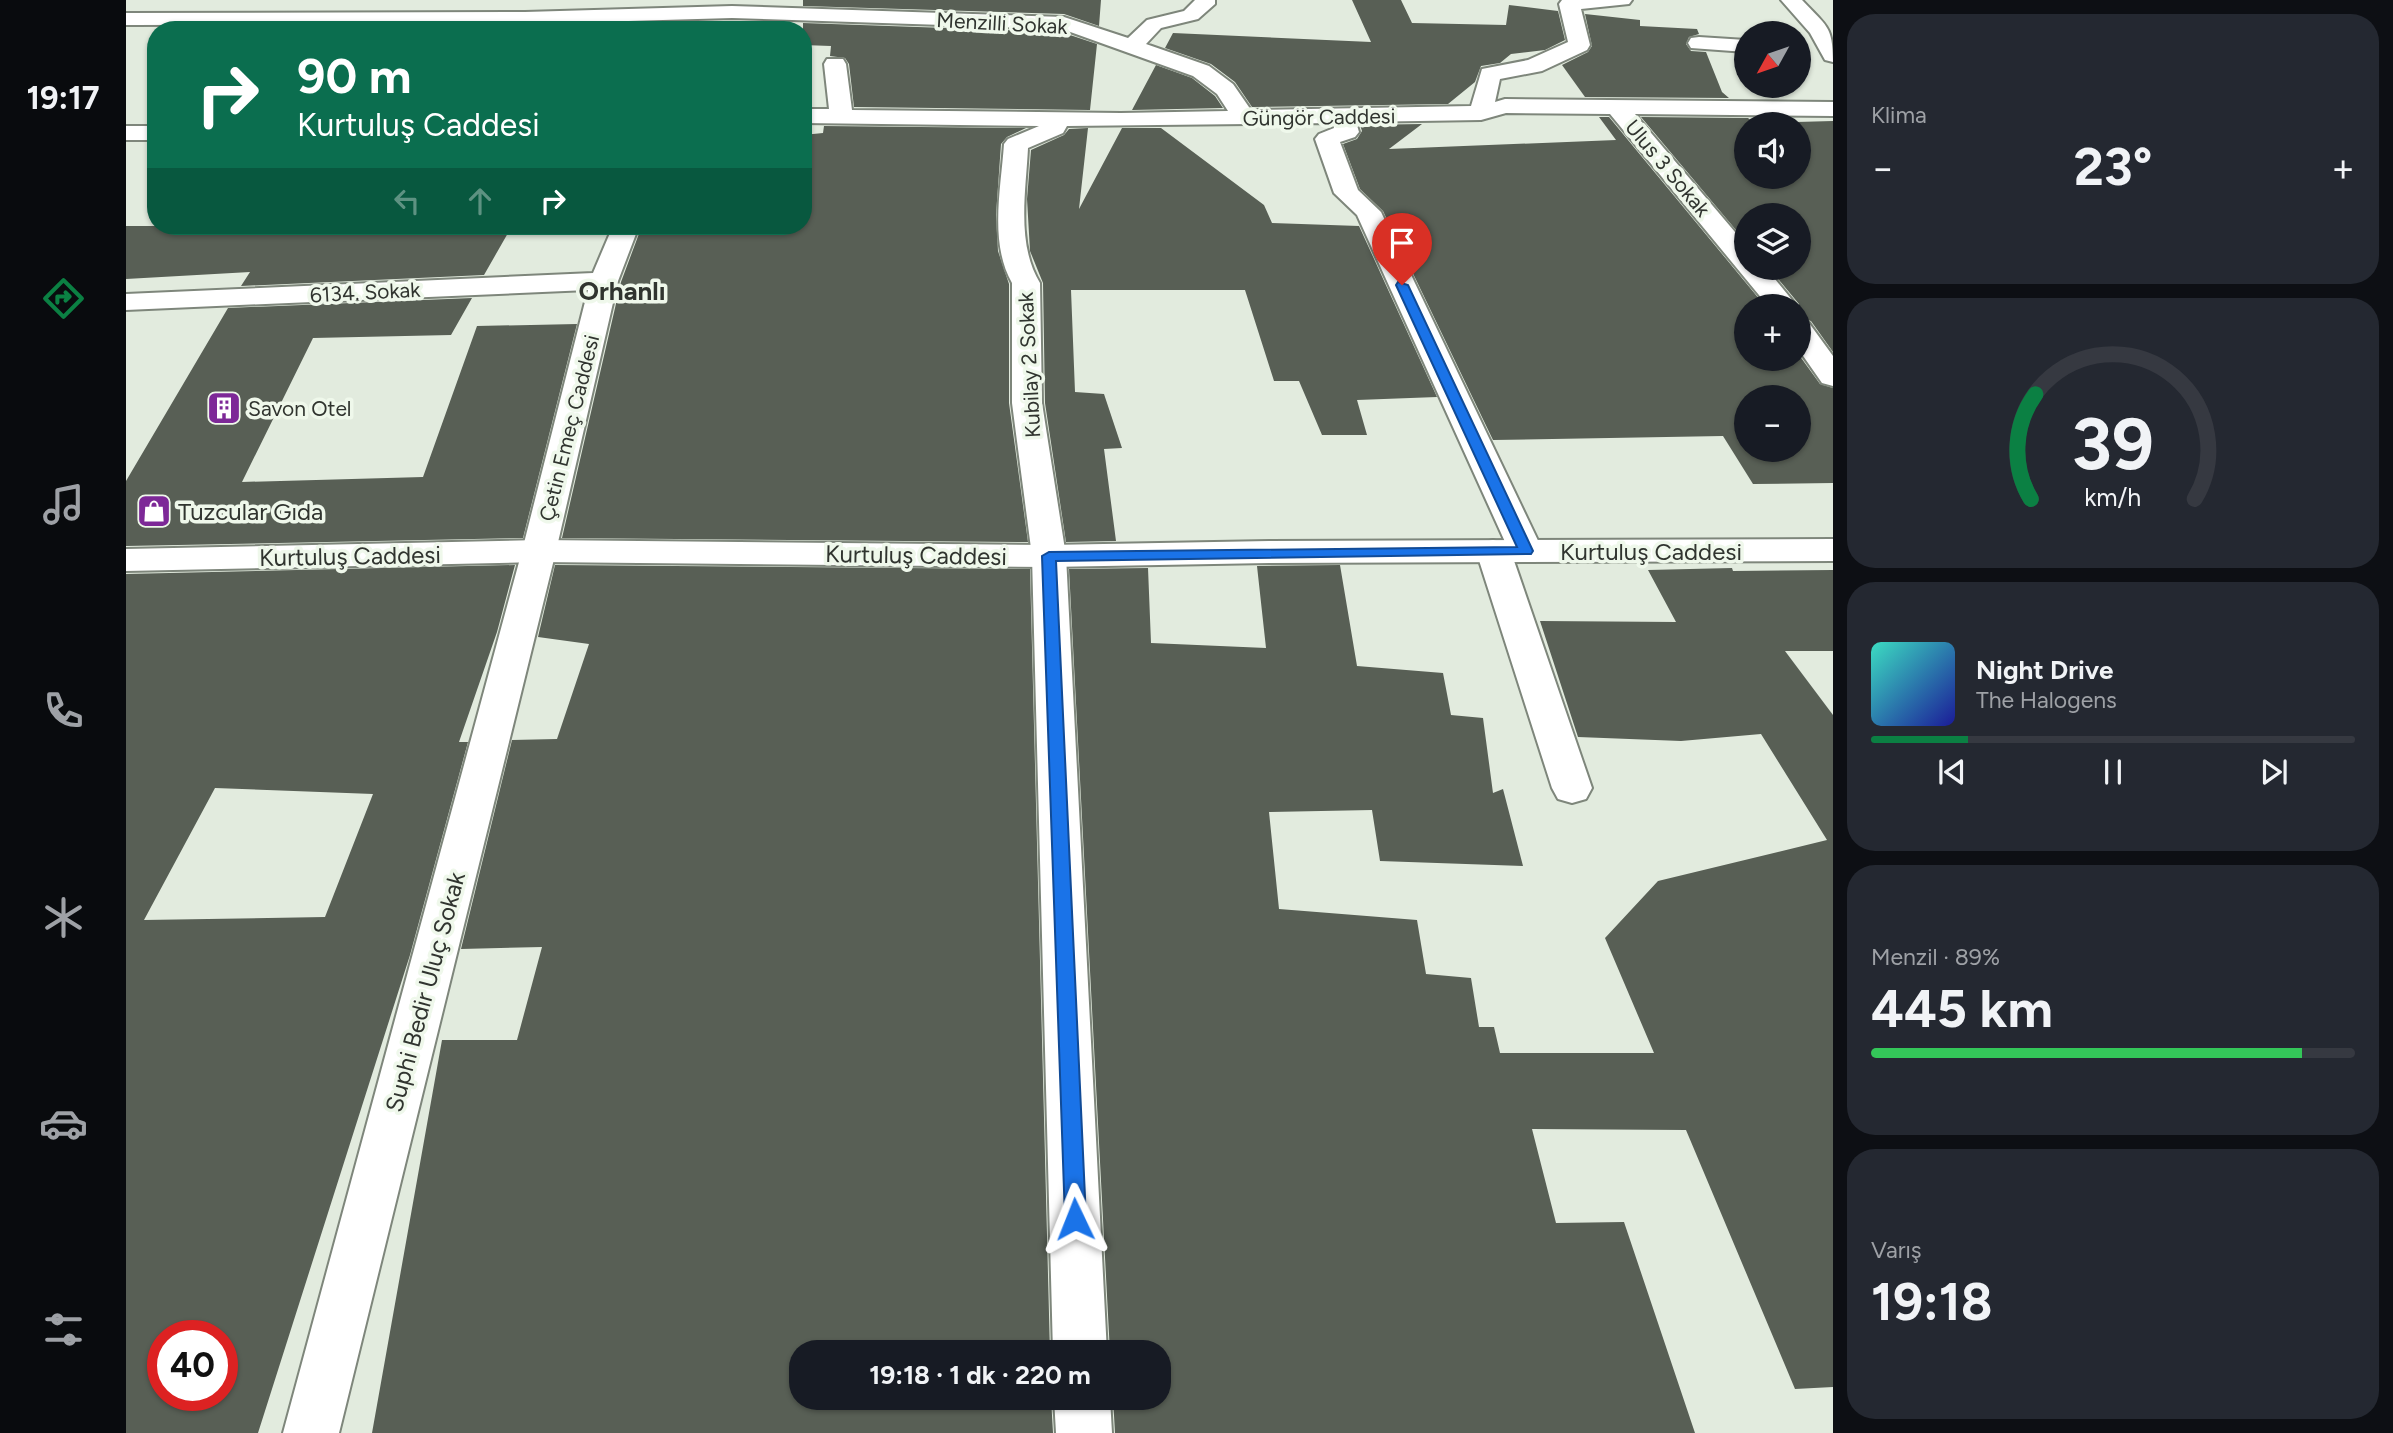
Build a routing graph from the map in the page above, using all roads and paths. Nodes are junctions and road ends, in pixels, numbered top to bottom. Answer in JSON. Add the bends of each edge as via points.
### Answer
{"nodes":[{"id":1,"x":362,"y":0,"type":"edge"},
{"id":2,"x":1062,"y":0,"type":"edge"},
{"id":3,"x":1205,"y":0,"type":"edge"},
{"id":4,"x":1622,"y":0,"type":"edge"},
{"id":5,"x":1791,"y":0,"type":"edge"},
{"id":6,"x":1566,"y":2,"type":"edge"},
{"id":7,"x":529,"y":9,"type":"edge"},
{"id":8,"x":731,"y":14,"type":"edge"},
{"id":9,"x":126,"y":19,"type":"edge"},
{"id":10,"x":349,"y":19,"type":"junction"},
{"id":11,"x":1064,"y":23,"type":"junction"},
{"id":12,"x":1699,"y":43,"type":"dead end"},
{"id":13,"x":1734,"y":45,"type":"edge"},
{"id":14,"x":1132,"y":46,"type":"junction"},
{"id":15,"x":1824,"y":52,"type":"edge"},
{"id":16,"x":835,"y":64,"type":"dead end"},
{"id":17,"x":1618,"y":107,"type":"junction"},
{"id":18,"x":1833,"y":109,"type":"edge"},
{"id":19,"x":1481,"y":113,"type":"junction"},
{"id":20,"x":812,"y":116,"type":"edge"},
{"id":21,"x":841,"y":116,"type":"junction"},
{"id":22,"x":1244,"y":117,"type":"junction"},
{"id":23,"x":1343,"y":117,"type":"junction"},
{"id":24,"x":1055,"y":118,"type":"junction"},
{"id":25,"x":147,"y":132,"type":"edge"},
{"id":26,"x":126,"y":133,"type":"edge"},
{"id":27,"x":622,"y":235,"type":"edge"},
{"id":28,"x":1734,"y":247,"type":"edge"},
{"id":29,"x":1762,"y":280,"type":"edge"},
{"id":30,"x":604,"y":281,"type":"junction"},
{"id":31,"x":1773,"y":294,"type":"edge"},
{"id":32,"x":126,"y":302,"type":"edge"},
{"id":33,"x":1811,"y":346,"type":"edge"},
{"id":34,"x":1833,"y":377,"type":"edge"},
{"id":35,"x":1833,"y":550,"type":"edge"},
{"id":36,"x":539,"y":551,"type":"junction"},
{"id":37,"x":1510,"y":551,"type":"junction"},
{"id":38,"x":1049,"y":556,"type":"junction"},
{"id":39,"x":126,"y":561,"type":"edge"},
{"id":40,"x":1572,"y":788,"type":"dead end"},
{"id":41,"x":1079,"y":1340,"type":"edge"},
{"id":42,"x":1083,"y":1410,"type":"edge"},
{"id":43,"x":311,"y":1433,"type":"edge"},
{"id":44,"x":1084,"y":1433,"type":"edge"}],
"edges":[{"from":1,"to":10,"type":"street"},
{"from":2,"to":11,"type":"street"},
{"from":3,"to":14,"type":"street","via":[[1191,15],[1154,24]]},
{"from":4,"to":6,"type":"street"},
{"from":5,"to":15,"type":"street","via":[[1819,30]]},
{"from":6,"to":19,"type":"street","via":[[1579,45],[1534,66],[1490,74]]},
{"from":7,"to":8,"type":"street","name":"Menzilli Sokak"},
{"from":7,"to":10,"type":"street","name":"Menzilli Sokak"},
{"from":8,"to":11,"type":"street","name":"Menzilli Sokak"},
{"from":9,"to":10,"type":"street","name":"Menzilli Sokak"},
{"from":11,"to":14,"type":"street","name":"Menzilli Sokak"},
{"from":12,"to":13,"type":"street"},
{"from":14,"to":22,"type":"street","name":"Menzilli Sokak","via":[[1201,71],[1225,89]]},
{"from":16,"to":21,"type":"street"},
{"from":17,"to":18,"type":"street","name":"Güngör Caddesi"},
{"from":17,"to":19,"type":"street","name":"Güngör Caddesi","via":[[1505,106]]},
{"from":17,"to":28,"type":"street","name":"Ulus 3 Sokak"},
{"from":19,"to":23,"type":"street","name":"Güngör Caddesi"},
{"from":20,"to":21,"type":"street","name":"Güngör Caddesi"},
{"from":21,"to":24,"type":"street","name":"Güngör Caddesi"},
{"from":22,"to":23,"type":"street","name":"Güngör Caddesi"},
{"from":22,"to":24,"type":"street","name":"Güngör Caddesi"},
{"from":23,"to":37,"type":"street","via":[[1347,132],[1327,139],[1347,193],[1368,212]]},
{"from":24,"to":38,"type":"street","name":"Kubilay 2 Sokak","via":[[1055,128],[1016,144],[1012,256],[1017,274],[1026,283],[1027,403]]},
{"from":25,"to":26,"type":"street"},
{"from":27,"to":30,"type":"street","name":"Çetin Emeç Caddesi"},
{"from":29,"to":31,"type":"street"},
{"from":30,"to":32,"type":"street","name":"6134. Sokak"},
{"from":30,"to":36,"type":"street","name":"Çetin Emeç Caddesi"},
{"from":33,"to":34,"type":"street"},
{"from":35,"to":37,"type":"street","name":"Kurtuluş Caddesi"},
{"from":36,"to":38,"type":"street","name":"Kurtuluş Caddesi"},
{"from":36,"to":39,"type":"street","name":"Kurtuluş Caddesi"},
{"from":36,"to":43,"type":"street","name":"Suphi Bedir Uluç Sokak"},
{"from":37,"to":38,"type":"street","name":"Kurtuluş Caddesi"},
{"from":37,"to":40,"type":"street"},
{"from":38,"to":41,"type":"street"},
{"from":42,"to":44,"type":"street"}]}
